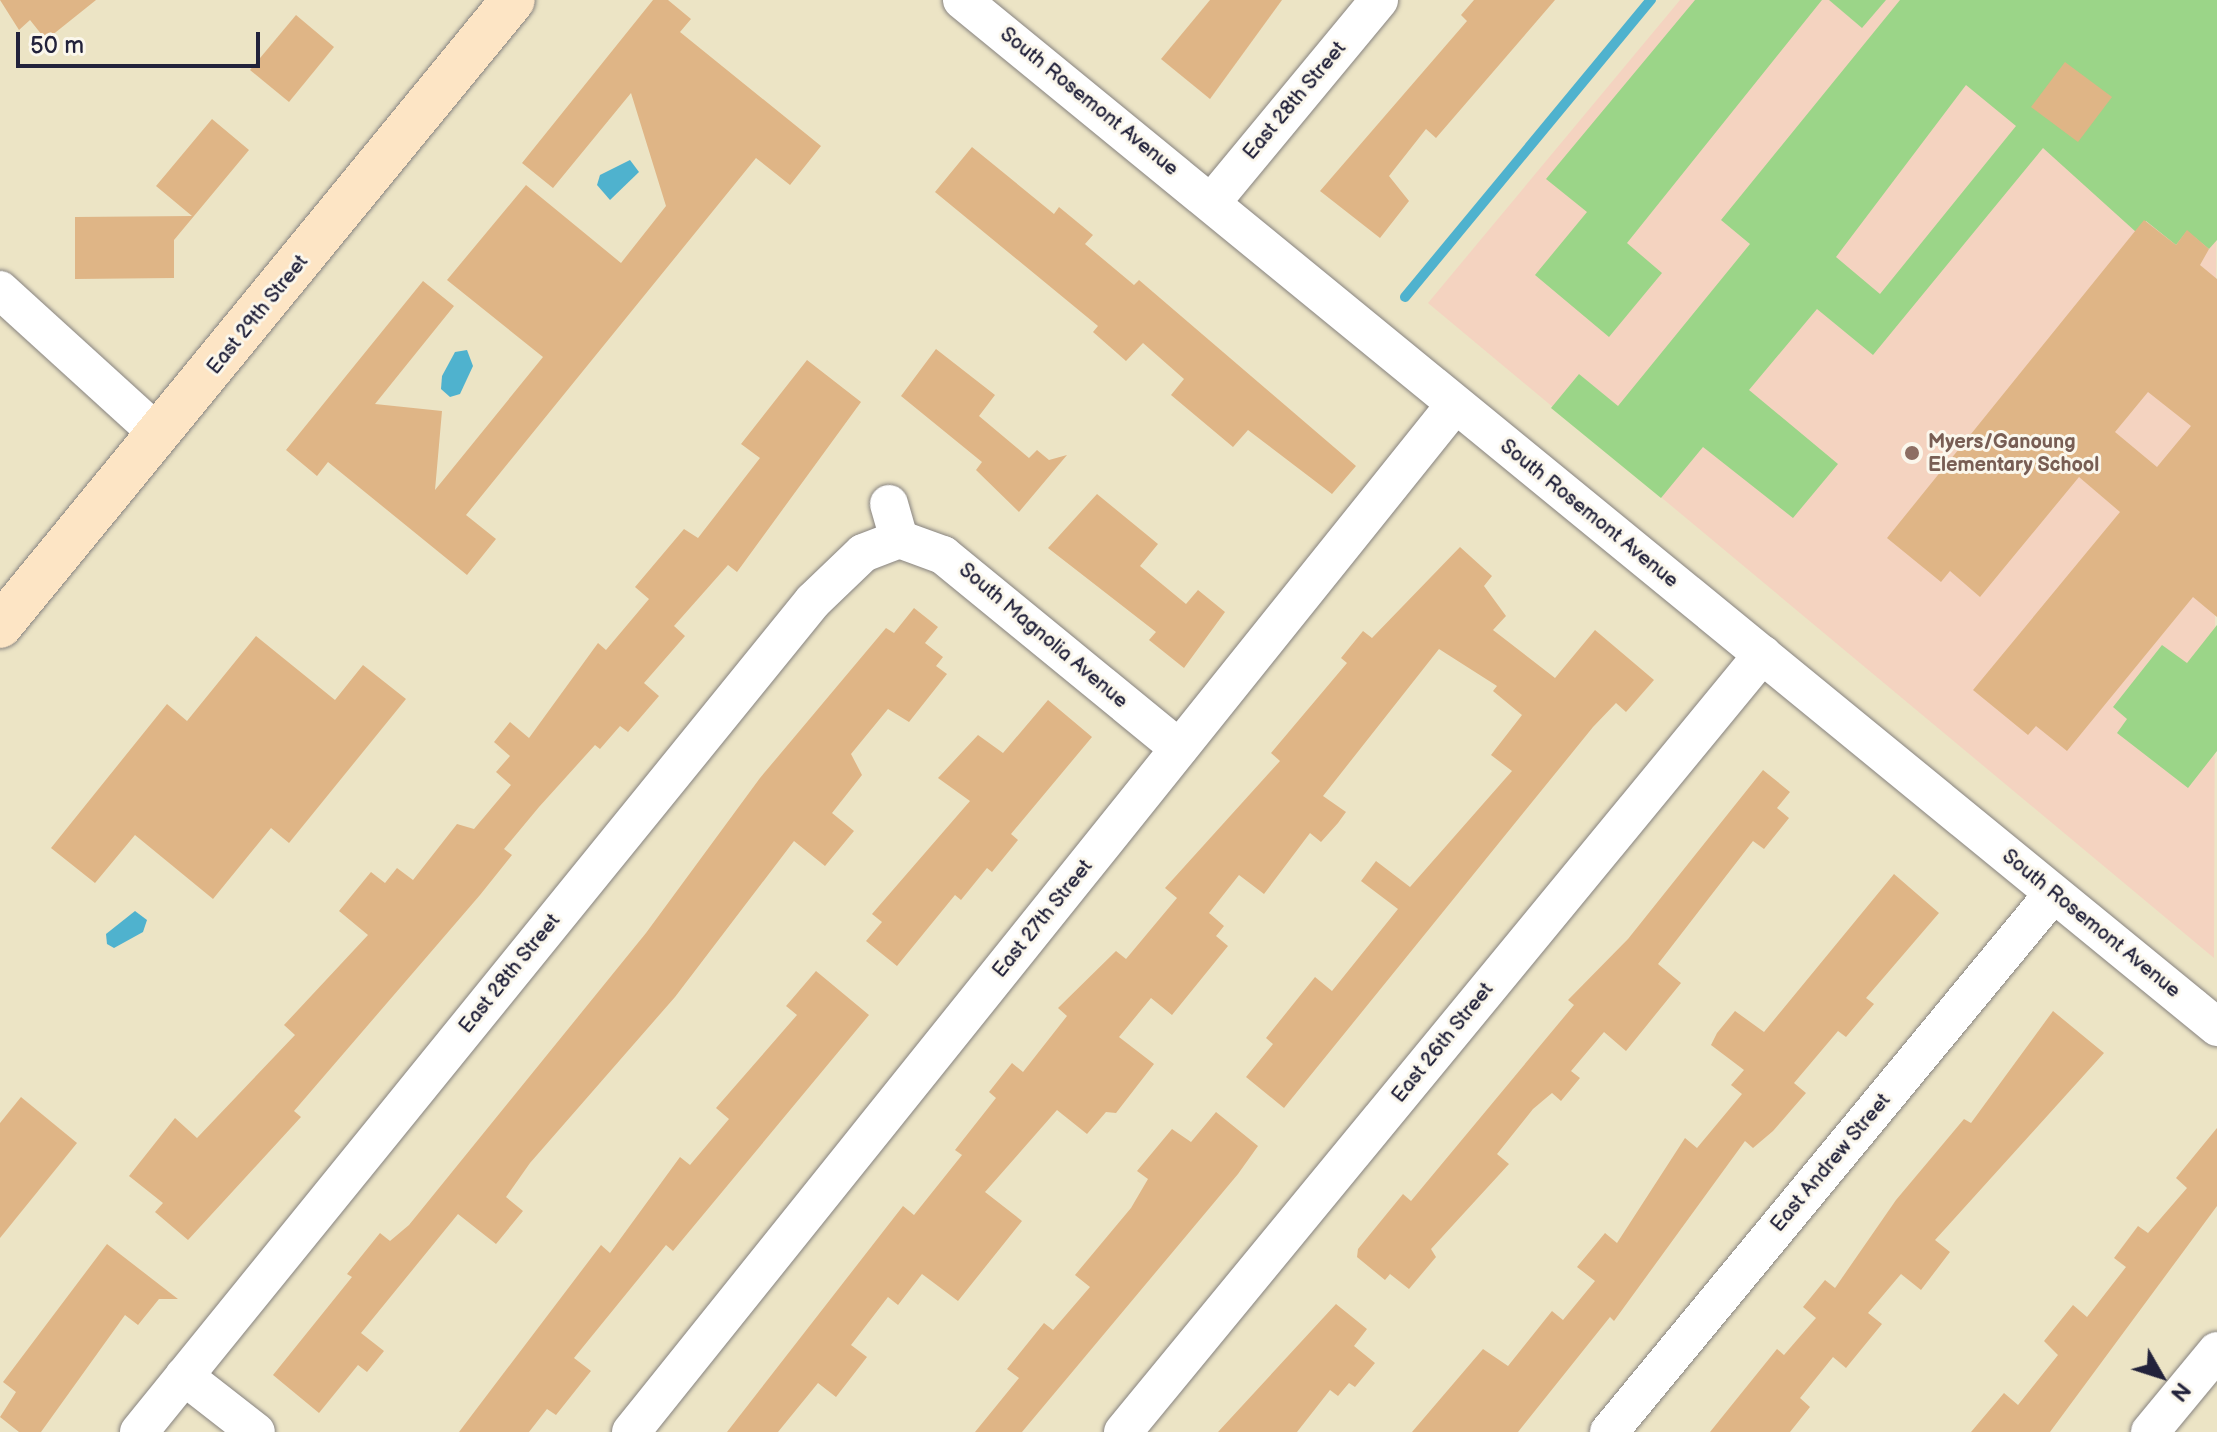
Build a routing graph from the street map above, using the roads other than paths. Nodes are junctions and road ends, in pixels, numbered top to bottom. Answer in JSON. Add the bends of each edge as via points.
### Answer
{"nodes":[{"id":1,"x":513,"y":0,"type":"edge"},
{"id":2,"x":962,"y":0,"type":"edge"},
{"id":3,"x":1379,"y":0,"type":"edge"},
{"id":4,"x":1212,"y":202,"type":"junction"},
{"id":5,"x":0,"y":290,"type":"edge"},
{"id":6,"x":1454,"y":406,"type":"junction"},
{"id":7,"x":157,"y":433,"type":"junction"},
{"id":8,"x":894,"y":522,"type":"joint"},
{"id":9,"x":0,"y":626,"type":"edge"},
{"id":10,"x":1763,"y":654,"type":"junction"},
{"id":11,"x":1179,"y":748,"type":"junction"},
{"id":12,"x":2053,"y":894,"type":"junction"},
{"id":13,"x":2217,"y":1027,"type":"edge"},
{"id":14,"x":2217,"y":1351,"type":"edge"},
{"id":15,"x":184,"y":1376,"type":"junction"},
{"id":16,"x":139,"y":1432,"type":"edge"},
{"id":17,"x":256,"y":1432,"type":"edge"},
{"id":18,"x":631,"y":1432,"type":"edge"},
{"id":19,"x":1123,"y":1432,"type":"edge"},
{"id":20,"x":1609,"y":1432,"type":"edge"},
{"id":21,"x":2150,"y":1432,"type":"edge"}],
"edges":[{"from":1,"to":7,"type":"street","name":"East 29th Street"},
{"from":2,"to":4,"type":"street","name":"South Rosemont Avenue"},
{"from":3,"to":4,"type":"street","name":"East 28th Street"},
{"from":4,"to":6,"type":"street","name":"South Rosemont Avenue"},
{"from":5,"to":7,"type":"street"},
{"from":6,"to":10,"type":"street","name":"South Rosemont Avenue"},
{"from":6,"to":11,"type":"street","name":"East 27th Street"},
{"from":7,"to":9,"type":"street","name":"East 29th Street"},
{"from":8,"to":11,"type":"street","name":"South Magnolia Avenue","via":[[954,562]]},
{"from":8,"to":15,"type":"street","name":"East 28th Street","via":[[813,601]]},
{"from":10,"to":12,"type":"street","name":"South Rosemont Avenue"},
{"from":10,"to":19,"type":"street","name":"East 26th Street"},
{"from":11,"to":18,"type":"street","name":"East 27th Street"},
{"from":12,"to":13,"type":"street","name":"South Rosemont Avenue"},
{"from":12,"to":20,"type":"street","name":"East Andrew Street"},
{"from":14,"to":21,"type":"street"},
{"from":15,"to":16,"type":"street","name":"East 28th Street"},
{"from":15,"to":17,"type":"street"}]}
